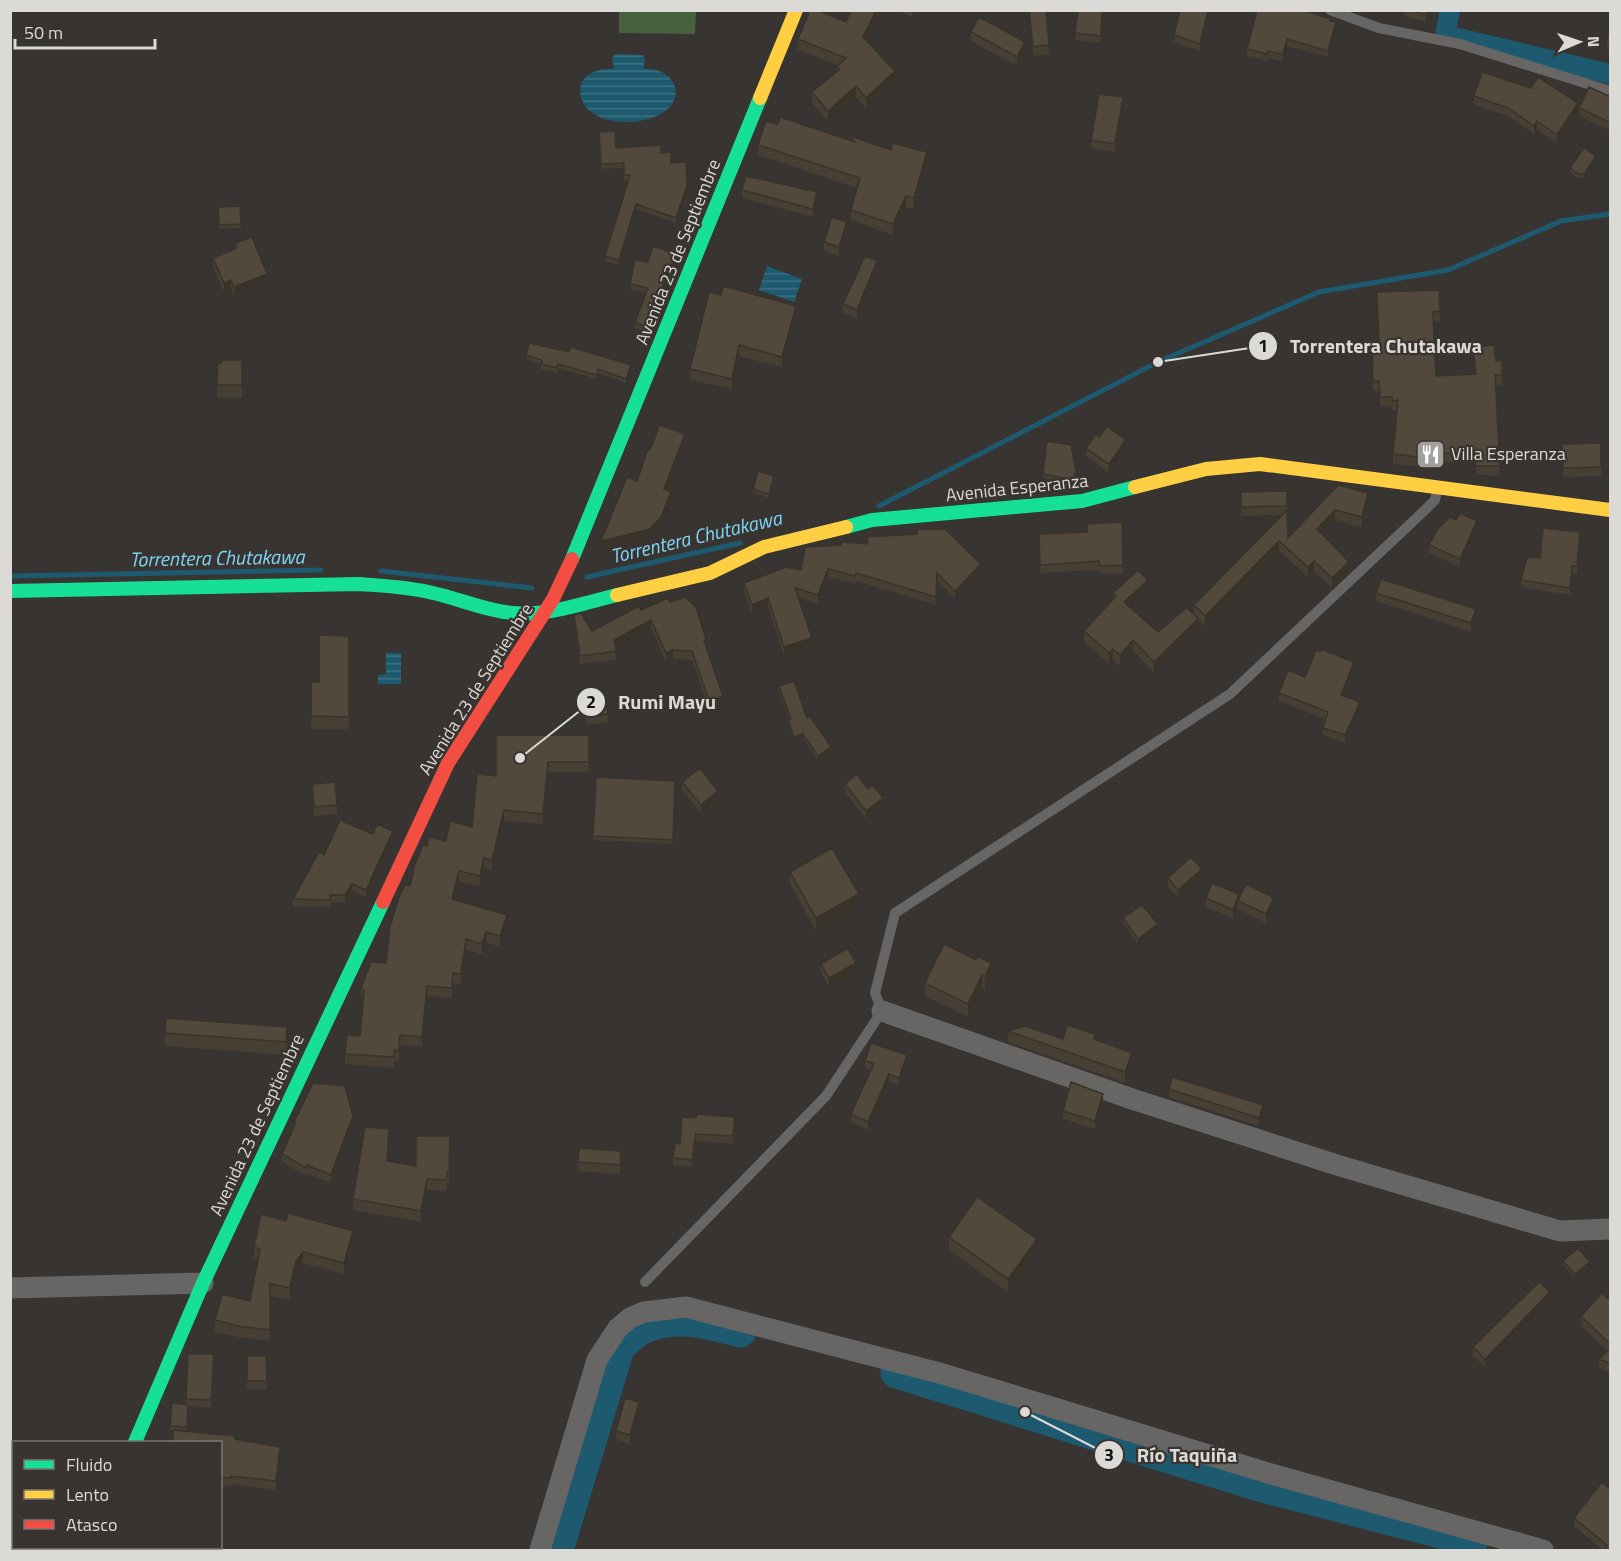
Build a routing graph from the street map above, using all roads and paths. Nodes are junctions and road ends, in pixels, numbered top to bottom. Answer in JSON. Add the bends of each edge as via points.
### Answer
{"nodes":[{"id":1,"x":796,"y":10,"type":"edge"},
{"id":2,"x":1330,"y":10,"type":"edge"},
{"id":3,"x":1611,"y":91,"type":"edge"},
{"id":4,"x":1438,"y":488,"type":"junction"},
{"id":5,"x":1611,"y":510,"type":"edge"},
{"id":6,"x":10,"y":591,"type":"edge"},
{"id":7,"x":542,"y":614,"type":"junction"},
{"id":8,"x":882,"y":1011,"type":"junction"},
{"id":9,"x":1611,"y":1229,"type":"edge"},
{"id":10,"x":645,"y":1282,"type":"dead end"},
{"id":11,"x":203,"y":1283,"type":"junction"},
{"id":12,"x":10,"y":1288,"type":"edge"},
{"id":13,"x":136,"y":1441,"type":"edge"},
{"id":14,"x":540,"y":1551,"type":"edge"},
{"id":15,"x":1543,"y":1551,"type":"edge"}],
"edges":[{"from":1,"to":7,"type":"main road","name":"Avenida 23 de Septiembre","via":[[568,570]]},
{"from":2,"to":3,"type":"lane","via":[[1379,28],[1460,44]]},
{"from":4,"to":5,"type":"main road","name":"Avenida Esperanza"},
{"from":4,"to":7,"type":"main road","name":"Avenida Esperanza","via":[[1260,464],[1206,469],[1082,501],[872,520],[764,548],[710,573]]},
{"from":4,"to":8,"type":"lane","via":[[1435,500],[1426,509],[1230,694],[895,913],[875,993]]},
{"from":6,"to":7,"type":"main road","name":"Avenida Esperanza","via":[[360,584],[435,592],[477,606]]},
{"from":7,"to":11,"type":"main road","name":"Avenida 23 de Septiembre","via":[[448,763]]},
{"from":8,"to":9,"type":"street","via":[[1132,1099],[1337,1165],[1560,1231]]},
{"from":8,"to":10,"type":"lane","via":[[826,1096]]},
{"from":11,"to":12,"type":"street"},
{"from":11,"to":13,"type":"main road","name":"Avenida 23 de Septiembre"},
{"from":14,"to":15,"type":"street","via":[[597,1360],[618,1328],[630,1318],[687,1306],[943,1374],[1257,1470]]}]}
